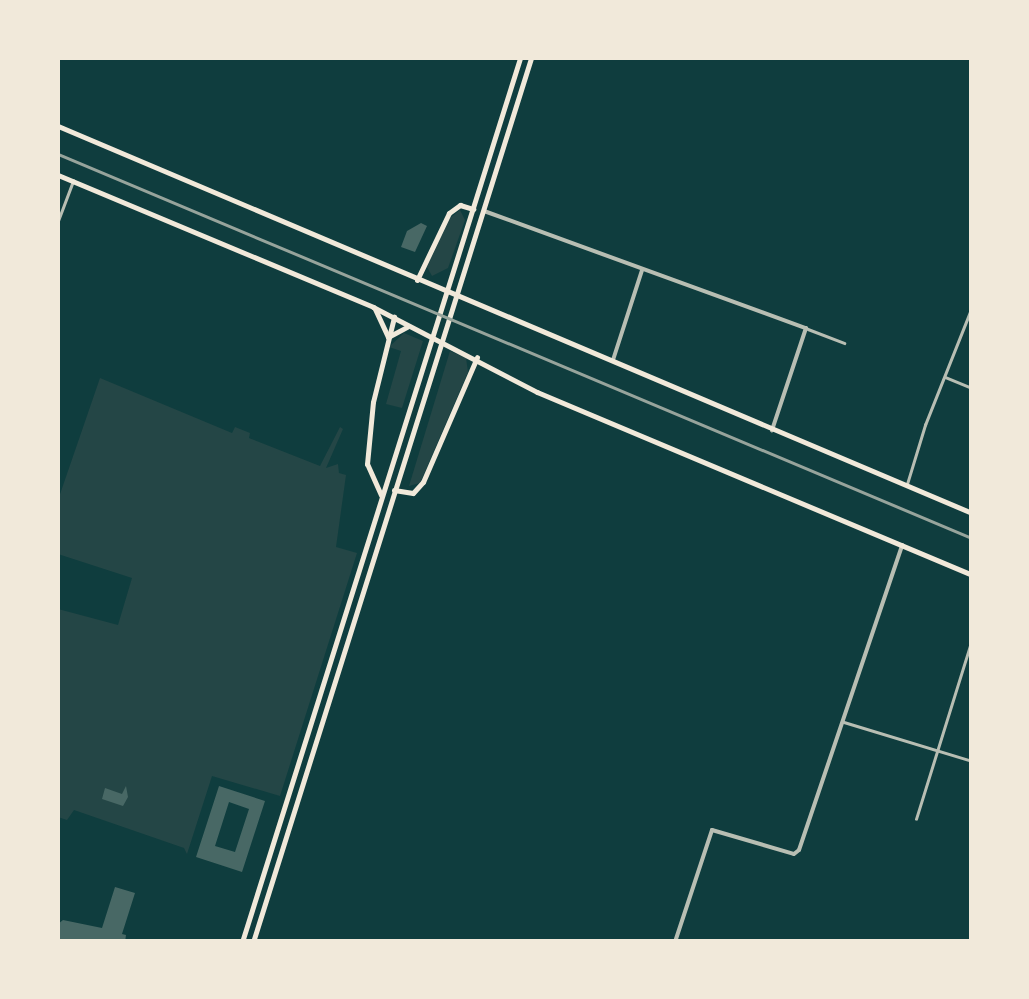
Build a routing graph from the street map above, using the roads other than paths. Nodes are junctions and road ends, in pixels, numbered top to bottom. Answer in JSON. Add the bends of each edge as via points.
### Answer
{"nodes":[{"id":1,"x":520,"y":58,"type":"edge"},
{"id":2,"x":530,"y":58,"type":"edge"},
{"id":3,"x":58,"y":126,"type":"edge"},
{"id":4,"x":58,"y":176,"type":"edge"},
{"id":5,"x":73,"y":182,"type":"junction"},
{"id":6,"x":473,"y":209,"type":"junction"},
{"id":7,"x":484,"y":211,"type":"junction"},
{"id":8,"x":58,"y":222,"type":"edge"},
{"id":9,"x":642,"y":270,"type":"junction"},
{"id":10,"x":417,"y":280,"type":"junction"},
{"id":11,"x":372,"y":307,"type":"junction"},
{"id":12,"x":972,"y":307,"type":"edge"},
{"id":13,"x":394,"y":317,"type":"junction"},
{"id":14,"x":970,"y":318,"type":"edge"},
{"id":15,"x":410,"y":327,"type":"junction"},
{"id":16,"x":806,"y":328,"type":"junction"},
{"id":17,"x":388,"y":338,"type":"junction"},
{"id":18,"x":844,"y":344,"type":"dead end"},
{"id":19,"x":477,"y":357,"type":"junction"},
{"id":20,"x":612,"y":363,"type":"junction"},
{"id":21,"x":944,"y":377,"type":"junction"},
{"id":22,"x":972,"y":388,"type":"edge"},
{"id":23,"x":772,"y":430,"type":"junction"},
{"id":24,"x":386,"y":480,"type":"junction"},
{"id":25,"x":374,"y":481,"type":"junction"},
{"id":26,"x":906,"y":486,"type":"junction"},
{"id":27,"x":394,"y":490,"type":"junction"},
{"id":28,"x":382,"y":495,"type":"junction"},
{"id":29,"x":972,"y":513,"type":"edge"},
{"id":30,"x":902,"y":545,"type":"junction"},
{"id":31,"x":972,"y":576,"type":"edge"},
{"id":32,"x":972,"y":640,"type":"edge"},
{"id":33,"x":843,"y":722,"type":"junction"},
{"id":34,"x":937,"y":750,"type":"junction"},
{"id":35,"x":972,"y":761,"type":"edge"},
{"id":36,"x":916,"y":819,"type":"dead end"},
{"id":37,"x":242,"y":942,"type":"edge"},
{"id":38,"x":253,"y":942,"type":"edge"},
{"id":39,"x":675,"y":942,"type":"edge"}],
"edges":[{"from":1,"to":6,"type":"main road"},
{"from":2,"to":7,"type":"main road"},
{"from":3,"to":10,"type":"main road"},
{"from":4,"to":5,"type":"main road"},
{"from":5,"to":8,"type":"street"},
{"from":5,"to":11,"type":"main road"},
{"from":6,"to":10,"type":"main road","via":[[460,206],[449,213]]},
{"from":6,"to":24,"type":"main road"},
{"from":7,"to":9,"type":"street"},
{"from":7,"to":27,"type":"main road"},
{"from":9,"to":16,"type":"street"},
{"from":9,"to":20,"type":"street"},
{"from":10,"to":20,"type":"main road"},
{"from":11,"to":13,"type":"main road"},
{"from":11,"to":17,"type":"main road"},
{"from":12,"to":14,"type":"street"},
{"from":13,"to":15,"type":"main road"},
{"from":13,"to":17,"type":"main road"},
{"from":14,"to":21,"type":"street"},
{"from":15,"to":17,"type":"main road"},
{"from":15,"to":19,"type":"main road"},
{"from":16,"to":18,"type":"street"},
{"from":16,"to":23,"type":"street"},
{"from":17,"to":25,"type":"main road","via":[[367,461]]},
{"from":19,"to":27,"type":"main road","via":[[423,482],[413,493]]},
{"from":19,"to":30,"type":"main road","via":[[537,392]]},
{"from":20,"to":23,"type":"main road"},
{"from":21,"to":22,"type":"street"},
{"from":21,"to":26,"type":"street"},
{"from":23,"to":26,"type":"main road"},
{"from":24,"to":25,"type":"main road"},
{"from":24,"to":28,"type":"main road"},
{"from":25,"to":28,"type":"main road"},
{"from":26,"to":29,"type":"main road"},
{"from":27,"to":38,"type":"main road"},
{"from":28,"to":37,"type":"main road"},
{"from":30,"to":31,"type":"main road"},
{"from":30,"to":33,"type":"street"},
{"from":32,"to":34,"type":"street"},
{"from":33,"to":34,"type":"street"},
{"from":33,"to":39,"type":"street","via":[[796,853],[712,830]]},
{"from":34,"to":35,"type":"street"},
{"from":34,"to":36,"type":"street"}]}
